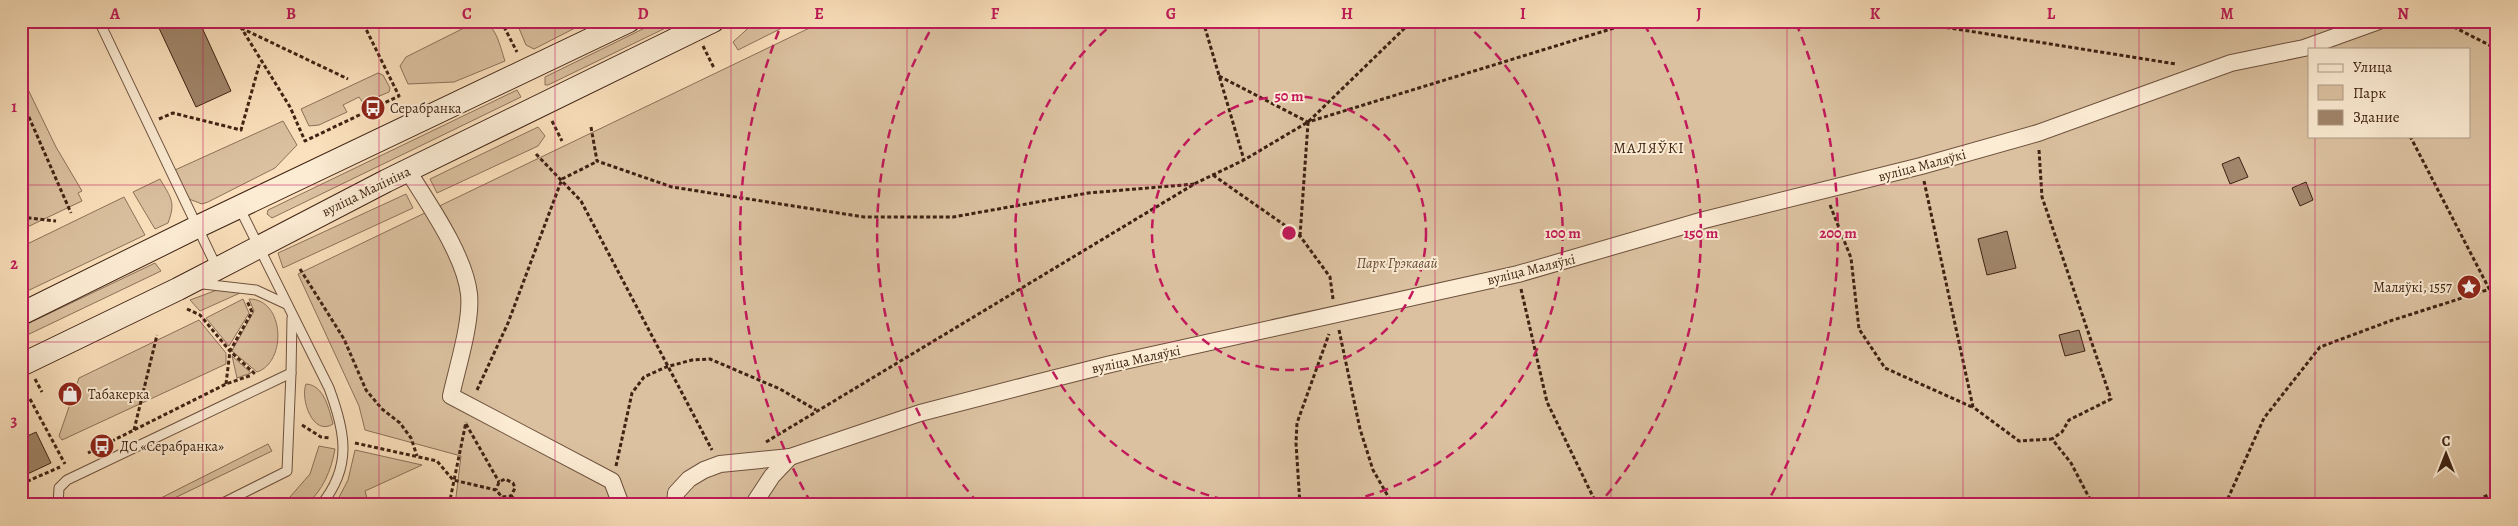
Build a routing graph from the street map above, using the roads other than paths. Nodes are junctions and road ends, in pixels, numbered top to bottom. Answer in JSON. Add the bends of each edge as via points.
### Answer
{"nodes":[{"id":1,"x":99,"y":21,"type":"edge"},
{"id":2,"x":629,"y":21,"type":"edge"},
{"id":3,"x":713,"y":21,"type":"edge"},
{"id":4,"x":2379,"y":21,"type":"edge"},
{"id":5,"x":594,"y":29,"type":"edge"},
{"id":6,"x":408,"y":171,"type":"junction"},
{"id":7,"x":239,"y":207,"type":"junction"},
{"id":8,"x":197,"y":227,"type":"junction"},
{"id":9,"x":257,"y":246,"type":"junction"},
{"id":10,"x":218,"y":268,"type":"junction"},
{"id":11,"x":187,"y":284,"type":"junction"},
{"id":12,"x":286,"y":304,"type":"junction"},
{"id":13,"x":21,"y":314,"type":"edge"},
{"id":14,"x":292,"y":318,"type":"junction"},
{"id":15,"x":21,"y":365,"type":"edge"},
{"id":16,"x":291,"y":372,"type":"junction"},
{"id":17,"x":790,"y":458,"type":"junction"},
{"id":18,"x":58,"y":505,"type":"edge"},
{"id":19,"x":219,"y":505,"type":"edge"},
{"id":20,"x":321,"y":505,"type":"edge"},
{"id":21,"x":621,"y":505,"type":"edge"},
{"id":22,"x":675,"y":505,"type":"edge"},
{"id":23,"x":753,"y":505,"type":"edge"}],
"edges":[{"from":1,"to":8,"type":"lane"},
{"from":2,"to":5,"type":"main road"},
{"from":3,"to":6,"type":"main road","name":"вуліца Малініна"},
{"from":4,"to":17,"type":"street","name":"вуліца Маляўкі","via":[[2304,48],[2232,62],[2038,133],[1921,166],[1704,220],[1518,274],[1032,384],[920,413]]},
{"from":5,"to":7,"type":"main road"},
{"from":6,"to":9,"type":"main road","name":"вуліца Малініна"},
{"from":6,"to":21,"type":"street","via":[[462,265],[469,294],[451,396],[612,481]]},
{"from":7,"to":8,"type":"main road"},
{"from":7,"to":9,"type":"lane"},
{"from":8,"to":10,"type":"lane"},
{"from":8,"to":13,"type":"main road"},
{"from":9,"to":10,"type":"main road","name":"вуліца Малініна"},
{"from":9,"to":12,"type":"lane"},
{"from":10,"to":11,"type":"main road","name":"вуліца Малініна"},
{"from":11,"to":12,"type":"lane","via":[[256,290]]},
{"from":11,"to":15,"type":"main road","name":"вуліца Малініна"},
{"from":12,"to":14,"type":"lane"},
{"from":14,"to":16,"type":"lane"},
{"from":14,"to":20,"type":"lane","via":[[328,388],[339,415],[344,440],[341,470],[336,484]]},
{"from":16,"to":18,"type":"lane","via":[[67,480],[59,488]]},
{"from":16,"to":19,"type":"lane","via":[[287,471]]},
{"from":17,"to":22,"type":"street","name":"вуліца Маляўкі","via":[[720,464],[704,470],[689,479],[676,493]]},
{"from":17,"to":23,"type":"street","name":"вуліца Маляўкі","via":[[772,476]]}]}
